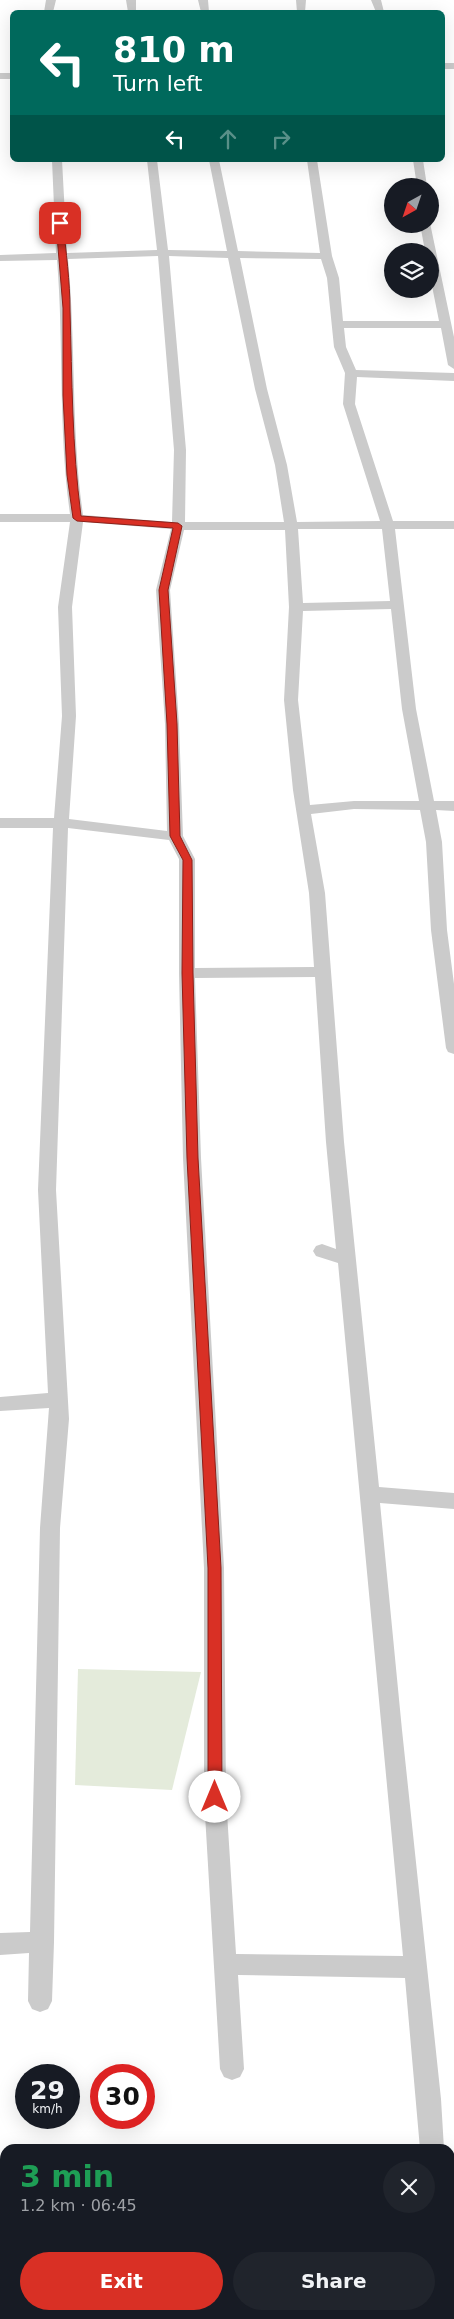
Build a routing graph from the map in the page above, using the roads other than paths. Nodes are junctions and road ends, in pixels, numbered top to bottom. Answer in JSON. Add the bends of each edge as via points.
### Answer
{"nodes":[{"id":1,"x":57,"y":162,"type":"edge"},
{"id":2,"x":152,"y":162,"type":"edge"},
{"id":3,"x":214,"y":162,"type":"edge"},
{"id":4,"x":312,"y":162,"type":"edge"},
{"id":5,"x":418,"y":162,"type":"edge"},
{"id":6,"x":421,"y":178,"type":"edge"},
{"id":7,"x":427,"y":233,"type":"edge"},
{"id":8,"x":163,"y":253,"type":"junction"},
{"id":9,"x":233,"y":254,"type":"junction"},
{"id":10,"x":62,"y":256,"type":"junction"},
{"id":11,"x":326,"y":256,"type":"junction"},
{"id":12,"x":0,"y":258,"type":"edge"},
{"id":13,"x":338,"y":324,"type":"junction"},
{"id":14,"x":446,"y":325,"type":"junction"},
{"id":15,"x":454,"y":365,"type":"edge"},
{"id":16,"x":351,"y":373,"type":"junction"},
{"id":17,"x":454,"y":377,"type":"edge"},
{"id":18,"x":0,"y":518,"type":"edge"},
{"id":19,"x":77,"y":518,"type":"junction"},
{"id":20,"x":454,"y":524,"type":"edge"},
{"id":21,"x":178,"y":526,"type":"junction"},
{"id":22,"x":291,"y":526,"type":"junction"},
{"id":23,"x":388,"y":526,"type":"junction"},
{"id":24,"x":398,"y":605,"type":"junction"},
{"id":25,"x":296,"y":607,"type":"junction"},
{"id":26,"x":428,"y":806,"type":"junction"},
{"id":27,"x":454,"y":806,"type":"edge"},
{"id":28,"x":304,"y":810,"type":"junction"},
{"id":29,"x":0,"y":823,"type":"edge"},
{"id":30,"x":62,"y":823,"type":"junction"},
{"id":31,"x":175,"y":836,"type":"junction"},
{"id":32,"x":323,"y":972,"type":"junction"},
{"id":33,"x":187,"y":973,"type":"junction"},
{"id":34,"x":454,"y":1048,"type":"edge"},
{"id":35,"x":322,"y":1251,"type":"dead end"},
{"id":36,"x":346,"y":1259,"type":"junction"},
{"id":37,"x":58,"y":1400,"type":"junction"},
{"id":38,"x":0,"y":1404,"type":"edge"},
{"id":39,"x":370,"y":1494,"type":"junction"},
{"id":40,"x":454,"y":1501,"type":"edge"},
{"id":41,"x":42,"y":1942,"type":"junction"},
{"id":42,"x":0,"y":1944,"type":"edge"},
{"id":43,"x":225,"y":1964,"type":"junction"},
{"id":44,"x":415,"y":1967,"type":"junction"},
{"id":45,"x":40,"y":2001,"type":"dead end"},
{"id":46,"x":232,"y":2069,"type":"dead end"},
{"id":47,"x":432,"y":2144,"type":"edge"}],
"edges":[{"from":1,"to":10,"type":"street"},
{"from":2,"to":8,"type":"street"},
{"from":3,"to":9,"type":"street"},
{"from":4,"to":11,"type":"street"},
{"from":5,"to":6,"type":"street"},
{"from":7,"to":14,"type":"street"},
{"from":8,"to":9,"type":"street"},
{"from":8,"to":10,"type":"street"},
{"from":8,"to":21,"type":"street","via":[[180,450]]},
{"from":9,"to":11,"type":"street"},
{"from":9,"to":22,"type":"street","via":[[261,389],[281,465]]},
{"from":10,"to":12,"type":"street"},
{"from":10,"to":19,"type":"street","via":[[67,308],[70,455]]},
{"from":11,"to":13,"type":"street","via":[[333,278]]},
{"from":13,"to":14,"type":"street"},
{"from":13,"to":16,"type":"street","via":[[340,347]]},
{"from":14,"to":15,"type":"street"},
{"from":16,"to":17,"type":"street"},
{"from":16,"to":23,"type":"street","via":[[349,404]]},
{"from":18,"to":19,"type":"street"},
{"from":19,"to":21,"type":"street"},
{"from":19,"to":30,"type":"street","via":[[65,607],[69,716]]},
{"from":20,"to":23,"type":"street"},
{"from":21,"to":22,"type":"street"},
{"from":21,"to":31,"type":"street","via":[[163,590]]},
{"from":22,"to":23,"type":"street"},
{"from":22,"to":25,"type":"street"},
{"from":23,"to":24,"type":"street"},
{"from":24,"to":25,"type":"street"},
{"from":24,"to":26,"type":"street","via":[[409,709]]},
{"from":25,"to":28,"type":"street","via":[[292,700]]},
{"from":26,"to":27,"type":"street"},
{"from":26,"to":28,"type":"street","via":[[354,805]]},
{"from":26,"to":34,"type":"street"},
{"from":28,"to":32,"type":"street","via":[[317,893]]},
{"from":29,"to":30,"type":"street"},
{"from":30,"to":31,"type":"street"},
{"from":30,"to":37,"type":"street","via":[[47,1190]]},
{"from":31,"to":33,"type":"street","via":[[188,860]]},
{"from":32,"to":33,"type":"street"},
{"from":32,"to":36,"type":"street"},
{"from":33,"to":43,"type":"street","via":[[192,1158],[214,1568],[215,1797]]},
{"from":35,"to":36,"type":"street"},
{"from":36,"to":39,"type":"street"},
{"from":37,"to":38,"type":"street"},
{"from":37,"to":41,"type":"street","via":[[50,1528]]},
{"from":39,"to":40,"type":"street"},
{"from":39,"to":44,"type":"street"},
{"from":41,"to":42,"type":"street"},
{"from":41,"to":45,"type":"street"},
{"from":43,"to":44,"type":"street"},
{"from":43,"to":46,"type":"street"},
{"from":44,"to":47,"type":"street"}]}
